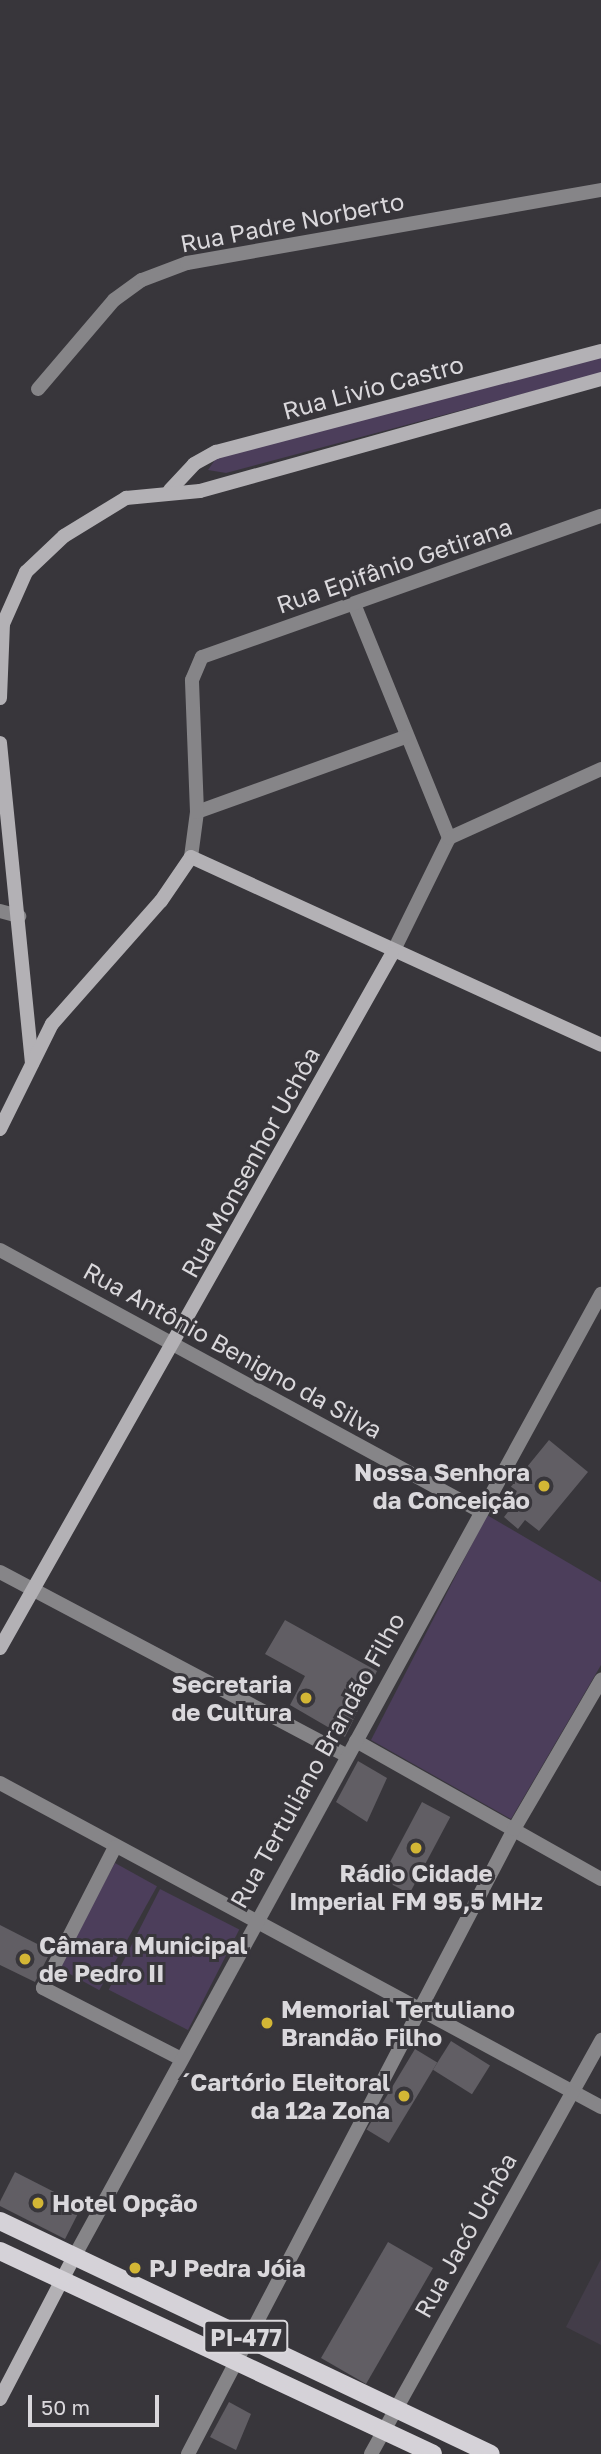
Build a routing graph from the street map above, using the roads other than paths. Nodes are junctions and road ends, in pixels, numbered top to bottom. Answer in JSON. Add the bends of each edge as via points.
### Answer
{"nodes":[{"id":1,"x":601,"y":190,"type":"edge"},
{"id":2,"x":601,"y":351,"type":"edge"},
{"id":3,"x":601,"y":379,"type":"edge"},
{"id":4,"x":38,"y":388,"type":"dead end"},
{"id":5,"x":170,"y":490,"type":"junction"},
{"id":6,"x":601,"y":516,"type":"edge"},
{"id":7,"x":354,"y":604,"type":"junction"},
{"id":8,"x":0,"y":698,"type":"edge"},
{"id":9,"x":405,"y":737,"type":"junction"},
{"id":10,"x":0,"y":743,"type":"edge"},
{"id":11,"x":601,"y":769,"type":"edge"},
{"id":12,"x":197,"y":812,"type":"junction"},
{"id":13,"x":449,"y":838,"type":"junction"},
{"id":14,"x":191,"y":858,"type":"junction"},
{"id":15,"x":0,"y":911,"type":"edge"},
{"id":16,"x":19,"y":916,"type":"junction"},
{"id":17,"x":391,"y":954,"type":"junction"},
{"id":18,"x":601,"y":1045,"type":"edge"},
{"id":19,"x":33,"y":1064,"type":"junction"},
{"id":20,"x":0,"y":1129,"type":"edge"},
{"id":21,"x":0,"y":1250,"type":"edge"},
{"id":22,"x":601,"y":1294,"type":"edge"},
{"id":23,"x":176,"y":1342,"type":"junction"},
{"id":24,"x":480,"y":1511,"type":"junction"},
{"id":25,"x":0,"y":1572,"type":"edge"},
{"id":26,"x":34,"y":1590,"type":"junction"},
{"id":27,"x":0,"y":1648,"type":"edge"},
{"id":28,"x":601,"y":1680,"type":"edge"},
{"id":29,"x":356,"y":1741,"type":"junction"},
{"id":30,"x":346,"y":1755,"type":"junction"},
{"id":31,"x":0,"y":1783,"type":"edge"},
{"id":32,"x":514,"y":1829,"type":"junction"},
{"id":33,"x":116,"y":1846,"type":"junction"},
{"id":34,"x":601,"y":1879,"type":"edge"},
{"id":35,"x":255,"y":1919,"type":"junction"},
{"id":36,"x":421,"y":2012,"type":"junction"},
{"id":37,"x":601,"y":2040,"type":"edge"},
{"id":38,"x":181,"y":2059,"type":"junction"},
{"id":39,"x":572,"y":2091,"type":"junction"},
{"id":40,"x":601,"y":2107,"type":"edge"},
{"id":41,"x":0,"y":2221,"type":"edge"},
{"id":42,"x":0,"y":2251,"type":"edge"},
{"id":43,"x":74,"y":2257,"type":"junction"},
{"id":44,"x":60,"y":2281,"type":"junction"},
{"id":45,"x":248,"y":2338,"type":"junction"},
{"id":46,"x":234,"y":2364,"type":"junction"},
{"id":47,"x":0,"y":2399,"type":"edge"},
{"id":48,"x":393,"y":2410,"type":"junction"},
{"id":49,"x":382,"y":2432,"type":"junction"},
{"id":50,"x":188,"y":2454,"type":"edge"},
{"id":51,"x":371,"y":2454,"type":"edge"},
{"id":52,"x":433,"y":2454,"type":"edge"},
{"id":53,"x":491,"y":2454,"type":"edge"}],
"edges":[{"from":1,"to":4,"type":"street","name":"Rua Padre Norberto","via":[[187,263],[142,280],[114,300]]},
{"from":2,"to":5,"type":"street","name":"Rua Livio Castro","via":[[216,452],[194,464]]},
{"from":3,"to":5,"type":"street","via":[[200,491]]},
{"from":5,"to":8,"type":"street","via":[[126,498],[64,536],[26,572],[3,624]]},
{"from":6,"to":7,"type":"street","name":"Rua Epifânio Getirana"},
{"from":7,"to":9,"type":"street"},
{"from":7,"to":12,"type":"street","name":"Rua Epifânio Getirana","via":[[202,657],[192,680]]},
{"from":9,"to":12,"type":"street"},
{"from":9,"to":13,"type":"street"},
{"from":10,"to":16,"type":"street"},
{"from":11,"to":13,"type":"street"},
{"from":12,"to":14,"type":"street"},
{"from":13,"to":17,"type":"street","name":"Rua Monsenhor Uchôa"},
{"from":14,"to":17,"type":"street"},
{"from":14,"to":19,"type":"street","via":[[161,901],[81,985],[52,1024]]},
{"from":15,"to":16,"type":"street"},
{"from":16,"to":19,"type":"street"},
{"from":17,"to":18,"type":"street"},
{"from":17,"to":23,"type":"street","name":"Rua Monsenhor Uchôa"},
{"from":19,"to":20,"type":"street"},
{"from":21,"to":23,"type":"street","name":"Rua Antônio Benigno da Silva"},
{"from":22,"to":24,"type":"street","name":"Rua Tertuliano Brandão Filho"},
{"from":23,"to":24,"type":"street","name":"Rua Antônio Benigno da Silva"},
{"from":23,"to":26,"type":"street","name":"Rua Monsenhor Uchôa"},
{"from":24,"to":29,"type":"street","name":"Rua Tertuliano Brandão Filho"},
{"from":25,"to":26,"type":"street"},
{"from":26,"to":27,"type":"street","name":"Rua Monsenhor Uchôa"},
{"from":26,"to":30,"type":"street"},
{"from":28,"to":32,"type":"street"},
{"from":29,"to":30,"type":"street","name":"Rua Tertuliano Brandão Filho"},
{"from":29,"to":32,"type":"street"},
{"from":30,"to":35,"type":"street","name":"Rua Tertuliano Brandão Filho"},
{"from":31,"to":33,"type":"street"},
{"from":32,"to":34,"type":"street"},
{"from":32,"to":36,"type":"street"},
{"from":33,"to":35,"type":"street"},
{"from":33,"to":38,"type":"street","via":[[43,1988]]},
{"from":35,"to":36,"type":"street"},
{"from":35,"to":38,"type":"street","name":"Rua Tertuliano Brandão Filho"},
{"from":36,"to":39,"type":"street"},
{"from":36,"to":45,"type":"street"},
{"from":37,"to":39,"type":"street","name":"Rua Jacó Uchôa"},
{"from":38,"to":43,"type":"street","name":"Rua Tertuliano Brandão Filho"},
{"from":39,"to":40,"type":"street"},
{"from":39,"to":48,"type":"street","name":"Rua Jacó Uchôa"},
{"from":41,"to":43,"type":"main road","number":"PI-477"},
{"from":42,"to":44,"type":"main road","number":"PI-477"},
{"from":43,"to":44,"type":"street","name":"Rua Tertuliano Brandão Filho"},
{"from":43,"to":45,"type":"main road","number":"PI-477"},
{"from":44,"to":46,"type":"main road","number":"PI-477"},
{"from":44,"to":47,"type":"street","name":"Rua Tertuliano Brandão Filho"},
{"from":45,"to":46,"type":"street"},
{"from":45,"to":48,"type":"main road","number":"PI-477"},
{"from":46,"to":49,"type":"main road","number":"PI-477"},
{"from":46,"to":50,"type":"street"},
{"from":48,"to":49,"type":"street","name":"Rua Jacó Uchôa"},
{"from":48,"to":53,"type":"main road","number":"PI-477"},
{"from":49,"to":51,"type":"street","name":"Rua Jacó Uchôa"},
{"from":49,"to":52,"type":"main road","number":"PI-477"}]}
